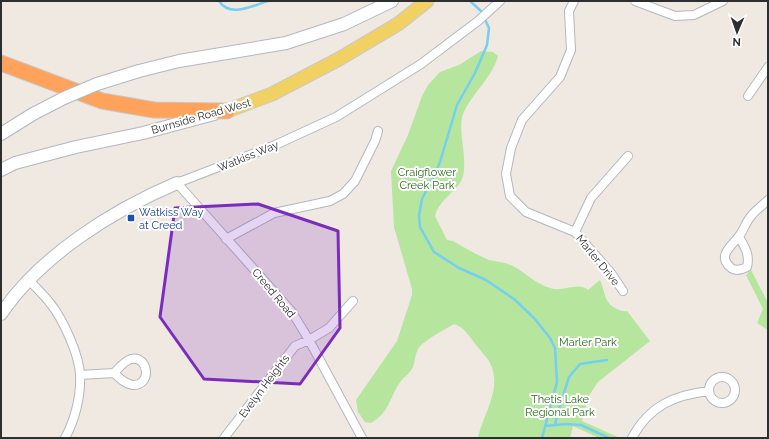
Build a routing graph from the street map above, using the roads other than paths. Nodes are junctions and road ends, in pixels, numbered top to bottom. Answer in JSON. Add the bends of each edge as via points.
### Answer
{"nodes":[{"id":1,"x":392,"y":1,"type":"edge"},
{"id":2,"x":427,"y":1,"type":"edge"},
{"id":3,"x":574,"y":1,"type":"edge"},
{"id":4,"x":635,"y":1,"type":"edge"},
{"id":5,"x":723,"y":1,"type":"edge"},
{"id":6,"x":499,"y":2,"type":"edge"},
{"id":7,"x":1,"y":62,"type":"edge"},
{"id":8,"x":768,"y":67,"type":"edge"},
{"id":9,"x":748,"y":96,"type":"dead end"},
{"id":10,"x":227,"y":111,"type":"junction"},
{"id":11,"x":378,"y":131,"type":"dead end"},
{"id":12,"x":1,"y":134,"type":"edge"},
{"id":13,"x":628,"y":156,"type":"dead end"},
{"id":14,"x":1,"y":170,"type":"edge"},
{"id":15,"x":177,"y":183,"type":"junction"},
{"id":16,"x":768,"y":200,"type":"edge"},
{"id":17,"x":575,"y":232,"type":"junction"},
{"id":18,"x":739,"y":237,"type":"dead end"},
{"id":19,"x":226,"y":239,"type":"junction"},
{"id":20,"x":29,"y":280,"type":"junction"},
{"id":21,"x":623,"y":291,"type":"dead end"},
{"id":22,"x":353,"y":301,"type":"dead end"},
{"id":23,"x":1,"y":314,"type":"edge"},
{"id":24,"x":309,"y":340,"type":"junction"},
{"id":25,"x":114,"y":373,"type":"dead end"},
{"id":26,"x":80,"y":375,"type":"junction"},
{"id":27,"x":709,"y":391,"type":"dead end"},
{"id":28,"x":65,"y":438,"type":"edge"},
{"id":29,"x":224,"y":438,"type":"edge"},
{"id":30,"x":362,"y":438,"type":"edge"},
{"id":31,"x":632,"y":438,"type":"edge"}],
"edges":[{"from":1,"to":12,"type":"street","bridge":true,"via":[[344,24],[286,43],[179,61],[97,84],[33,114]]},
{"from":2,"to":10,"type":"main road","name":"Burnside Road West","via":[[398,24],[339,59],[272,94]]},
{"from":3,"to":17,"type":"street","name":"Marler Drive","via":[[569,11],[570,50],[560,77],[522,120],[511,148],[506,174],[510,196],[526,212]]},
{"from":4,"to":5,"type":"street","via":[[676,16],[694,15]]},
{"from":6,"to":15,"type":"street","name":"Watkiss Way","via":[[421,64],[336,117],[273,146]]},
{"from":7,"to":10,"type":"highway","via":[[102,101],[154,110]]},
{"from":8,"to":9,"type":"street"},
{"from":10,"to":14,"type":"street","name":"Burnside Road West","via":[[76,147],[15,163]]},
{"from":11,"to":19,"type":"street","via":[[355,181],[343,194],[330,201],[274,213]]},
{"from":13,"to":17,"type":"street","via":[[591,198]]},
{"from":15,"to":19,"type":"street","name":"Creed Road"},
{"from":15,"to":20,"type":"street","name":"Watkiss Way","via":[[106,218],[53,257]]},
{"from":16,"to":18,"type":"street","via":[[752,214]]},
{"from":17,"to":21,"type":"street","name":"Marler Drive","via":[[611,273]]},
{"from":19,"to":24,"type":"street","name":"Creed Road","via":[[292,312]]},
{"from":20,"to":23,"type":"street","name":"Watkiss Way"},
{"from":20,"to":26,"type":"street","via":[[50,303],[65,325]]},
{"from":22,"to":24,"type":"street","name":"Evelyn Heights","via":[[329,328]]},
{"from":24,"to":29,"type":"street","name":"Evelyn Heights","via":[[295,346]]},
{"from":24,"to":30,"type":"street","name":"Creed Road"},
{"from":25,"to":26,"type":"street"},
{"from":26,"to":28,"type":"street","via":[[78,400]]},
{"from":27,"to":31,"type":"street","via":[[693,393],[666,402],[646,418]]}]}
